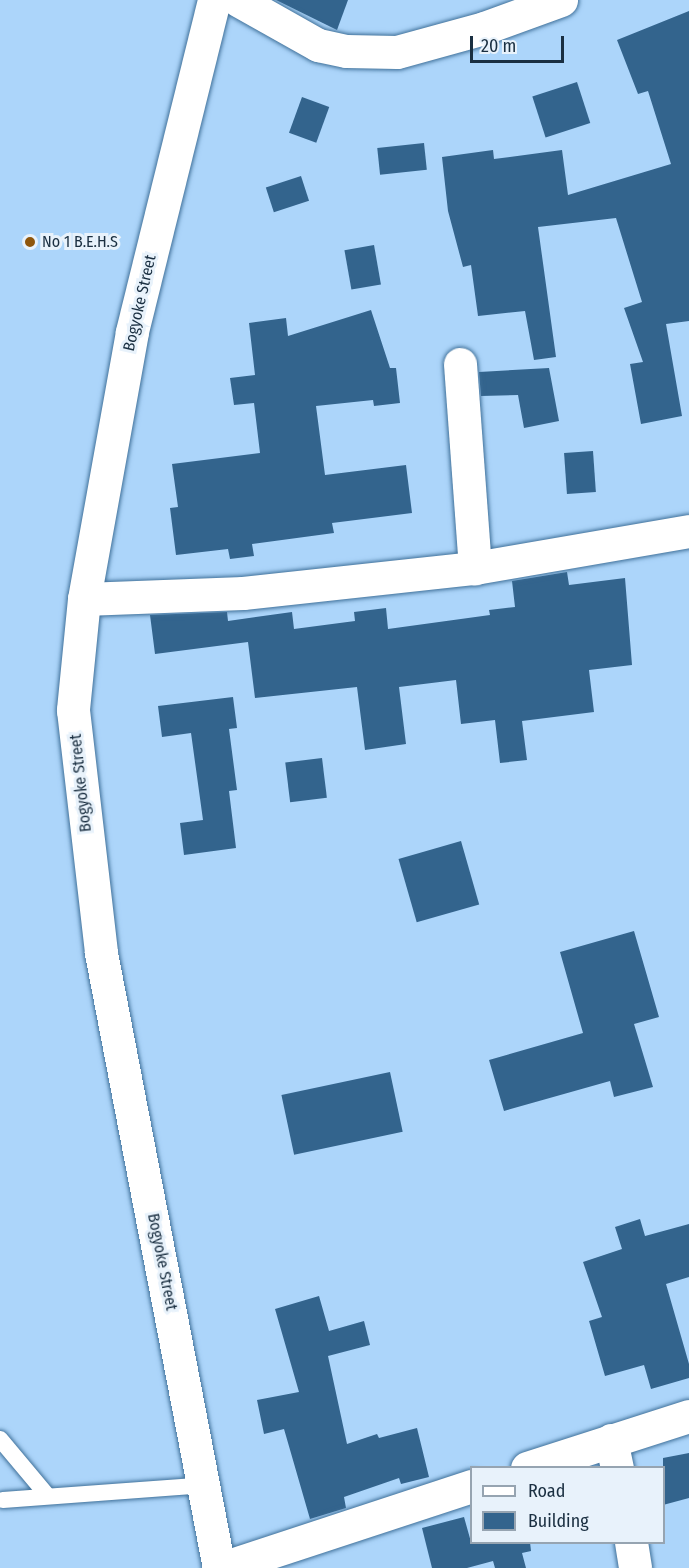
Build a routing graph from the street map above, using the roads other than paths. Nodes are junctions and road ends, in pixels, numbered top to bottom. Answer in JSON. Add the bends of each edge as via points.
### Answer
{"nodes":[{"id":1,"x":214,"y":0,"type":"edge"},
{"id":2,"x":238,"y":0,"type":"edge"},
{"id":3,"x":561,"y":0,"type":"edge"},
{"id":4,"x":460,"y":364,"type":"dead end"},
{"id":5,"x":689,"y":531,"type":"edge"},
{"id":6,"x":475,"y":568,"type":"junction"},
{"id":7,"x":84,"y":599,"type":"junction"},
{"id":8,"x":689,"y":1416,"type":"edge"},
{"id":9,"x":0,"y":1439,"type":"edge"},
{"id":10,"x":614,"y":1454,"type":"edge"},
{"id":11,"x":534,"y":1466,"type":"edge"},
{"id":12,"x":206,"y":1485,"type":"junction"},
{"id":13,"x":470,"y":1486,"type":"edge"},
{"id":14,"x":46,"y":1494,"type":"junction"},
{"id":15,"x":3,"y":1500,"type":"dead end"},
{"id":16,"x":631,"y":1544,"type":"edge"},
{"id":17,"x":221,"y":1568,"type":"edge"},
{"id":18,"x":635,"y":1568,"type":"edge"}],
"edges":[{"from":1,"to":7,"type":"street","name":"Bogyoke Street","via":[[132,332]]},
{"from":2,"to":3,"type":"street","via":[[318,45],[346,51],[397,52],[484,28]]},
{"from":4,"to":6,"type":"street"},
{"from":5,"to":6,"type":"street"},
{"from":6,"to":7,"type":"street","via":[[243,593]]},
{"from":7,"to":12,"type":"street","name":"Bogyoke Street","via":[[73,710],[101,953]]},
{"from":8,"to":10,"type":"street"},
{"from":9,"to":14,"type":"lane"},
{"from":10,"to":11,"type":"street"},
{"from":12,"to":14,"type":"lane"},
{"from":12,"to":17,"type":"street","name":"Bogyoke Street"},
{"from":13,"to":17,"type":"street"},
{"from":14,"to":15,"type":"lane"},
{"from":16,"to":18,"type":"street"}]}
